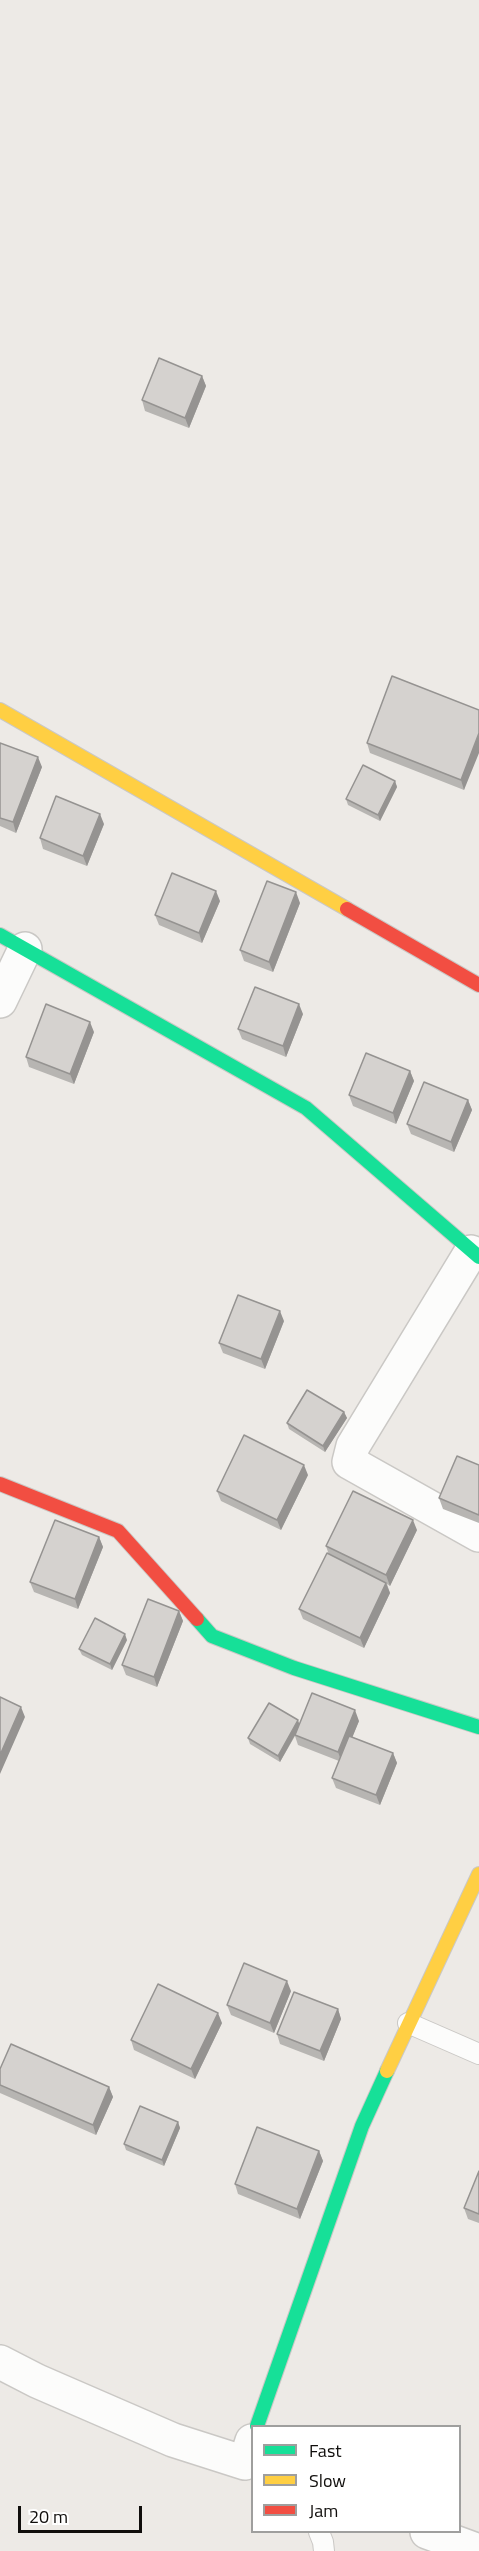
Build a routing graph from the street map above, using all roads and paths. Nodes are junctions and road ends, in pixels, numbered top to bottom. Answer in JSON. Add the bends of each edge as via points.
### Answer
{"nodes":[{"id":1,"x":0,"y":710,"type":"edge"},
{"id":2,"x":13,"y":942,"type":"edge"},
{"id":3,"x":479,"y":985,"type":"edge"},
{"id":4,"x":0,"y":1001,"type":"edge"},
{"id":5,"x":475,"y":1254,"type":"edge"},
{"id":6,"x":0,"y":1484,"type":"edge"},
{"id":7,"x":479,"y":1535,"type":"edge"},
{"id":8,"x":479,"y":1728,"type":"edge"},
{"id":9,"x":479,"y":1874,"type":"edge"},
{"id":10,"x":408,"y":2023,"type":"junction"},
{"id":11,"x":479,"y":2054,"type":"edge"},
{"id":12,"x":0,"y":2362,"type":"edge"},
{"id":13,"x":259,"y":2425,"type":"edge"},
{"id":14,"x":250,"y":2456,"type":"edge"},
{"id":15,"x":320,"y":2533,"type":"edge"},
{"id":16,"x":430,"y":2533,"type":"edge"},
{"id":17,"x":324,"y":2551,"type":"edge"},
{"id":18,"x":478,"y":2551,"type":"edge"}],
"edges":[{"from":1,"to":3,"type":"street"},
{"from":2,"to":4,"type":"street"},
{"from":2,"to":5,"type":"street","via":[[306,1108]]},
{"from":5,"to":7,"type":"street","via":[[353,1446],[349,1462]]},
{"from":6,"to":8,"type":"street","via":[[118,1531],[212,1636],[294,1668]]},
{"from":9,"to":10,"type":"street"},
{"from":10,"to":11,"type":"lane"},
{"from":10,"to":13,"type":"street","via":[[362,2126]]},
{"from":12,"to":14,"type":"street","via":[[173,2440]]},
{"from":15,"to":17,"type":"lane"},
{"from":16,"to":18,"type":"street"}]}
